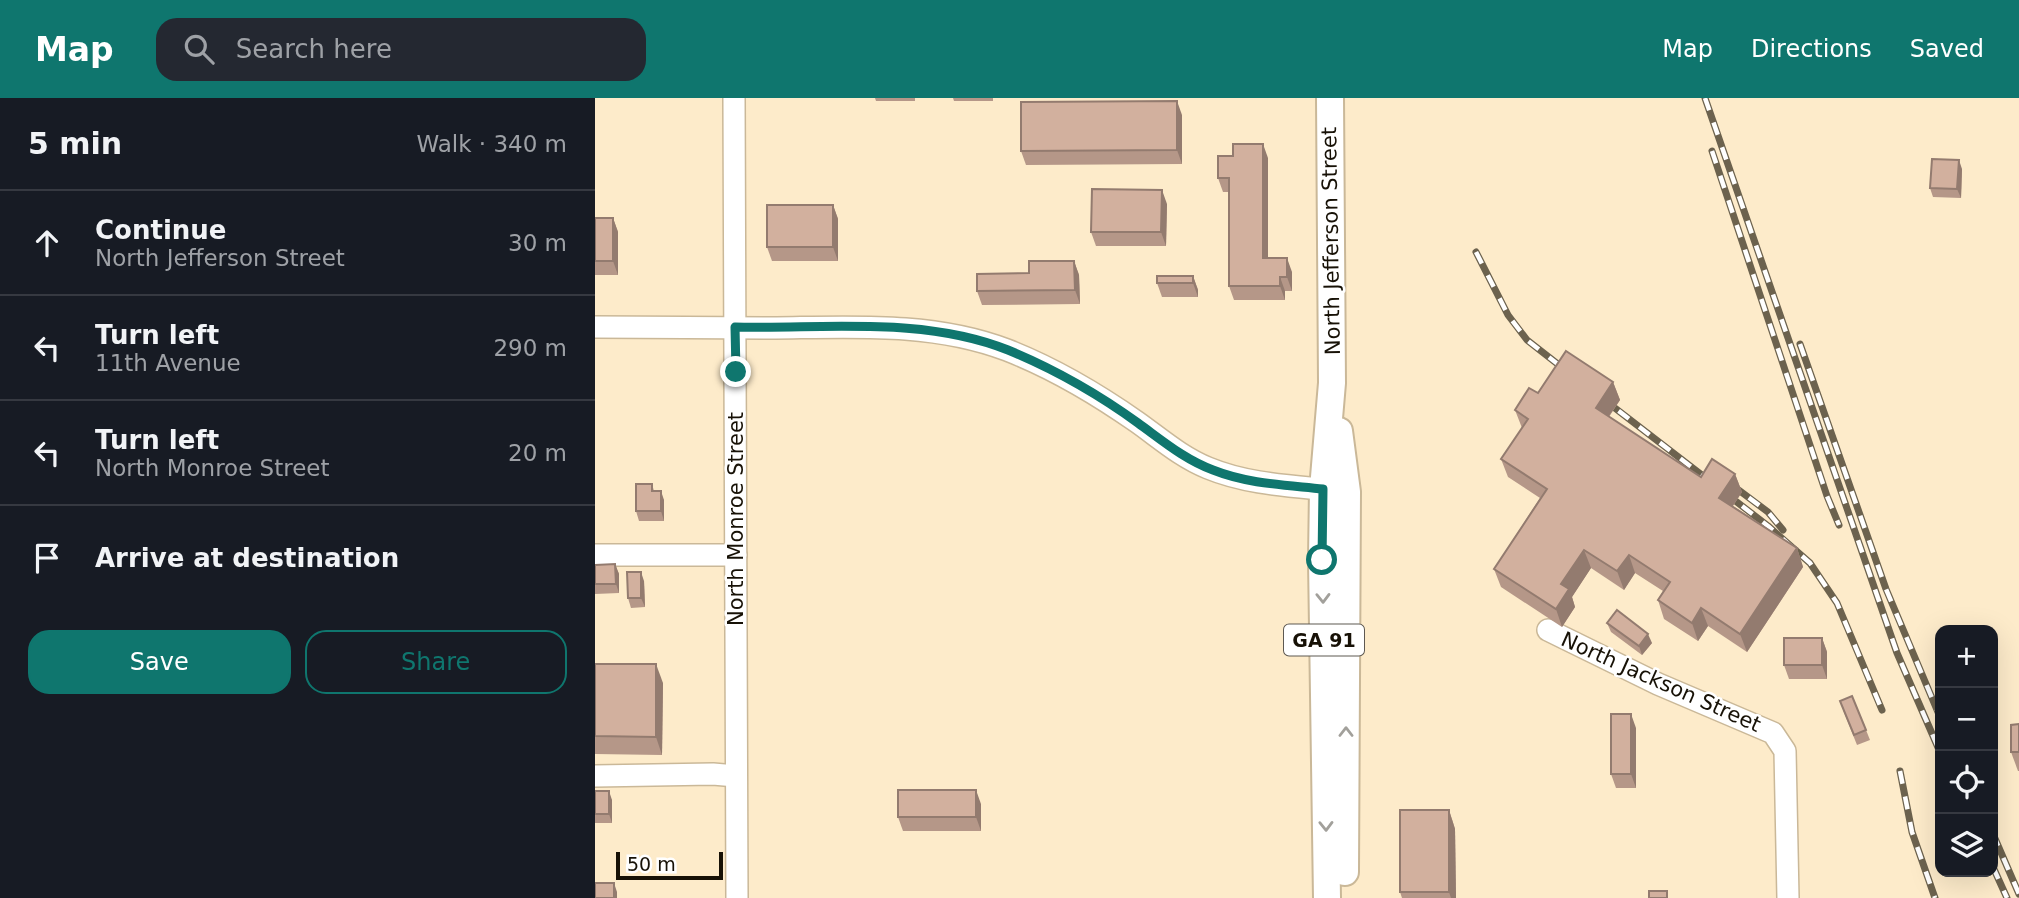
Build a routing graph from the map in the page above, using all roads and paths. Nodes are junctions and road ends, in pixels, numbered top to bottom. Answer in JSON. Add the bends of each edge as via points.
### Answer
{"nodes":[{"id":1,"x":734,"y":98,"type":"edge"},
{"id":2,"x":1329,"y":98,"type":"edge"},
{"id":3,"x":595,"y":327,"type":"edge"},
{"id":4,"x":735,"y":327,"type":"junction"},
{"id":5,"x":1335,"y":490,"type":"junction"},
{"id":6,"x":595,"y":555,"type":"edge"},
{"id":7,"x":736,"y":555,"type":"junction"},
{"id":8,"x":1548,"y":630,"type":"dead end"},
{"id":9,"x":595,"y":776,"type":"edge"},
{"id":10,"x":736,"y":776,"type":"junction"},
{"id":11,"x":737,"y":898,"type":"edge"},
{"id":12,"x":1327,"y":898,"type":"edge"},
{"id":13,"x":1345,"y":898,"type":"edge"},
{"id":14,"x":1788,"y":898,"type":"edge"}],
"edges":[{"from":1,"to":4,"type":"street","name":"North Monroe Street"},
{"from":2,"to":5,"type":"main road","name":"North Jefferson Street","number":"GA 91"},
{"from":3,"to":4,"type":"street"},
{"from":4,"to":5,"type":"street","via":[[932,331],[972,339],[1006,349],[1075,383],[1181,455],[1211,470],[1242,480]]},
{"from":4,"to":7,"type":"street","name":"North Monroe Street"},
{"from":5,"to":12,"type":"main road","name":"North Jefferson Street","number":"GA 91","one_way":true},
{"from":13,"to":5,"type":"main road","name":"North Jefferson Street","number":"GA 91","one_way":true},
{"from":6,"to":7,"type":"street"},
{"from":7,"to":10,"type":"street","name":"North Monroe Street"},
{"from":8,"to":14,"type":"street","name":"North Jackson Street","via":[[1773,733],[1785,751]]},
{"from":9,"to":10,"type":"street"},
{"from":10,"to":11,"type":"street","name":"North Monroe Street"}]}
